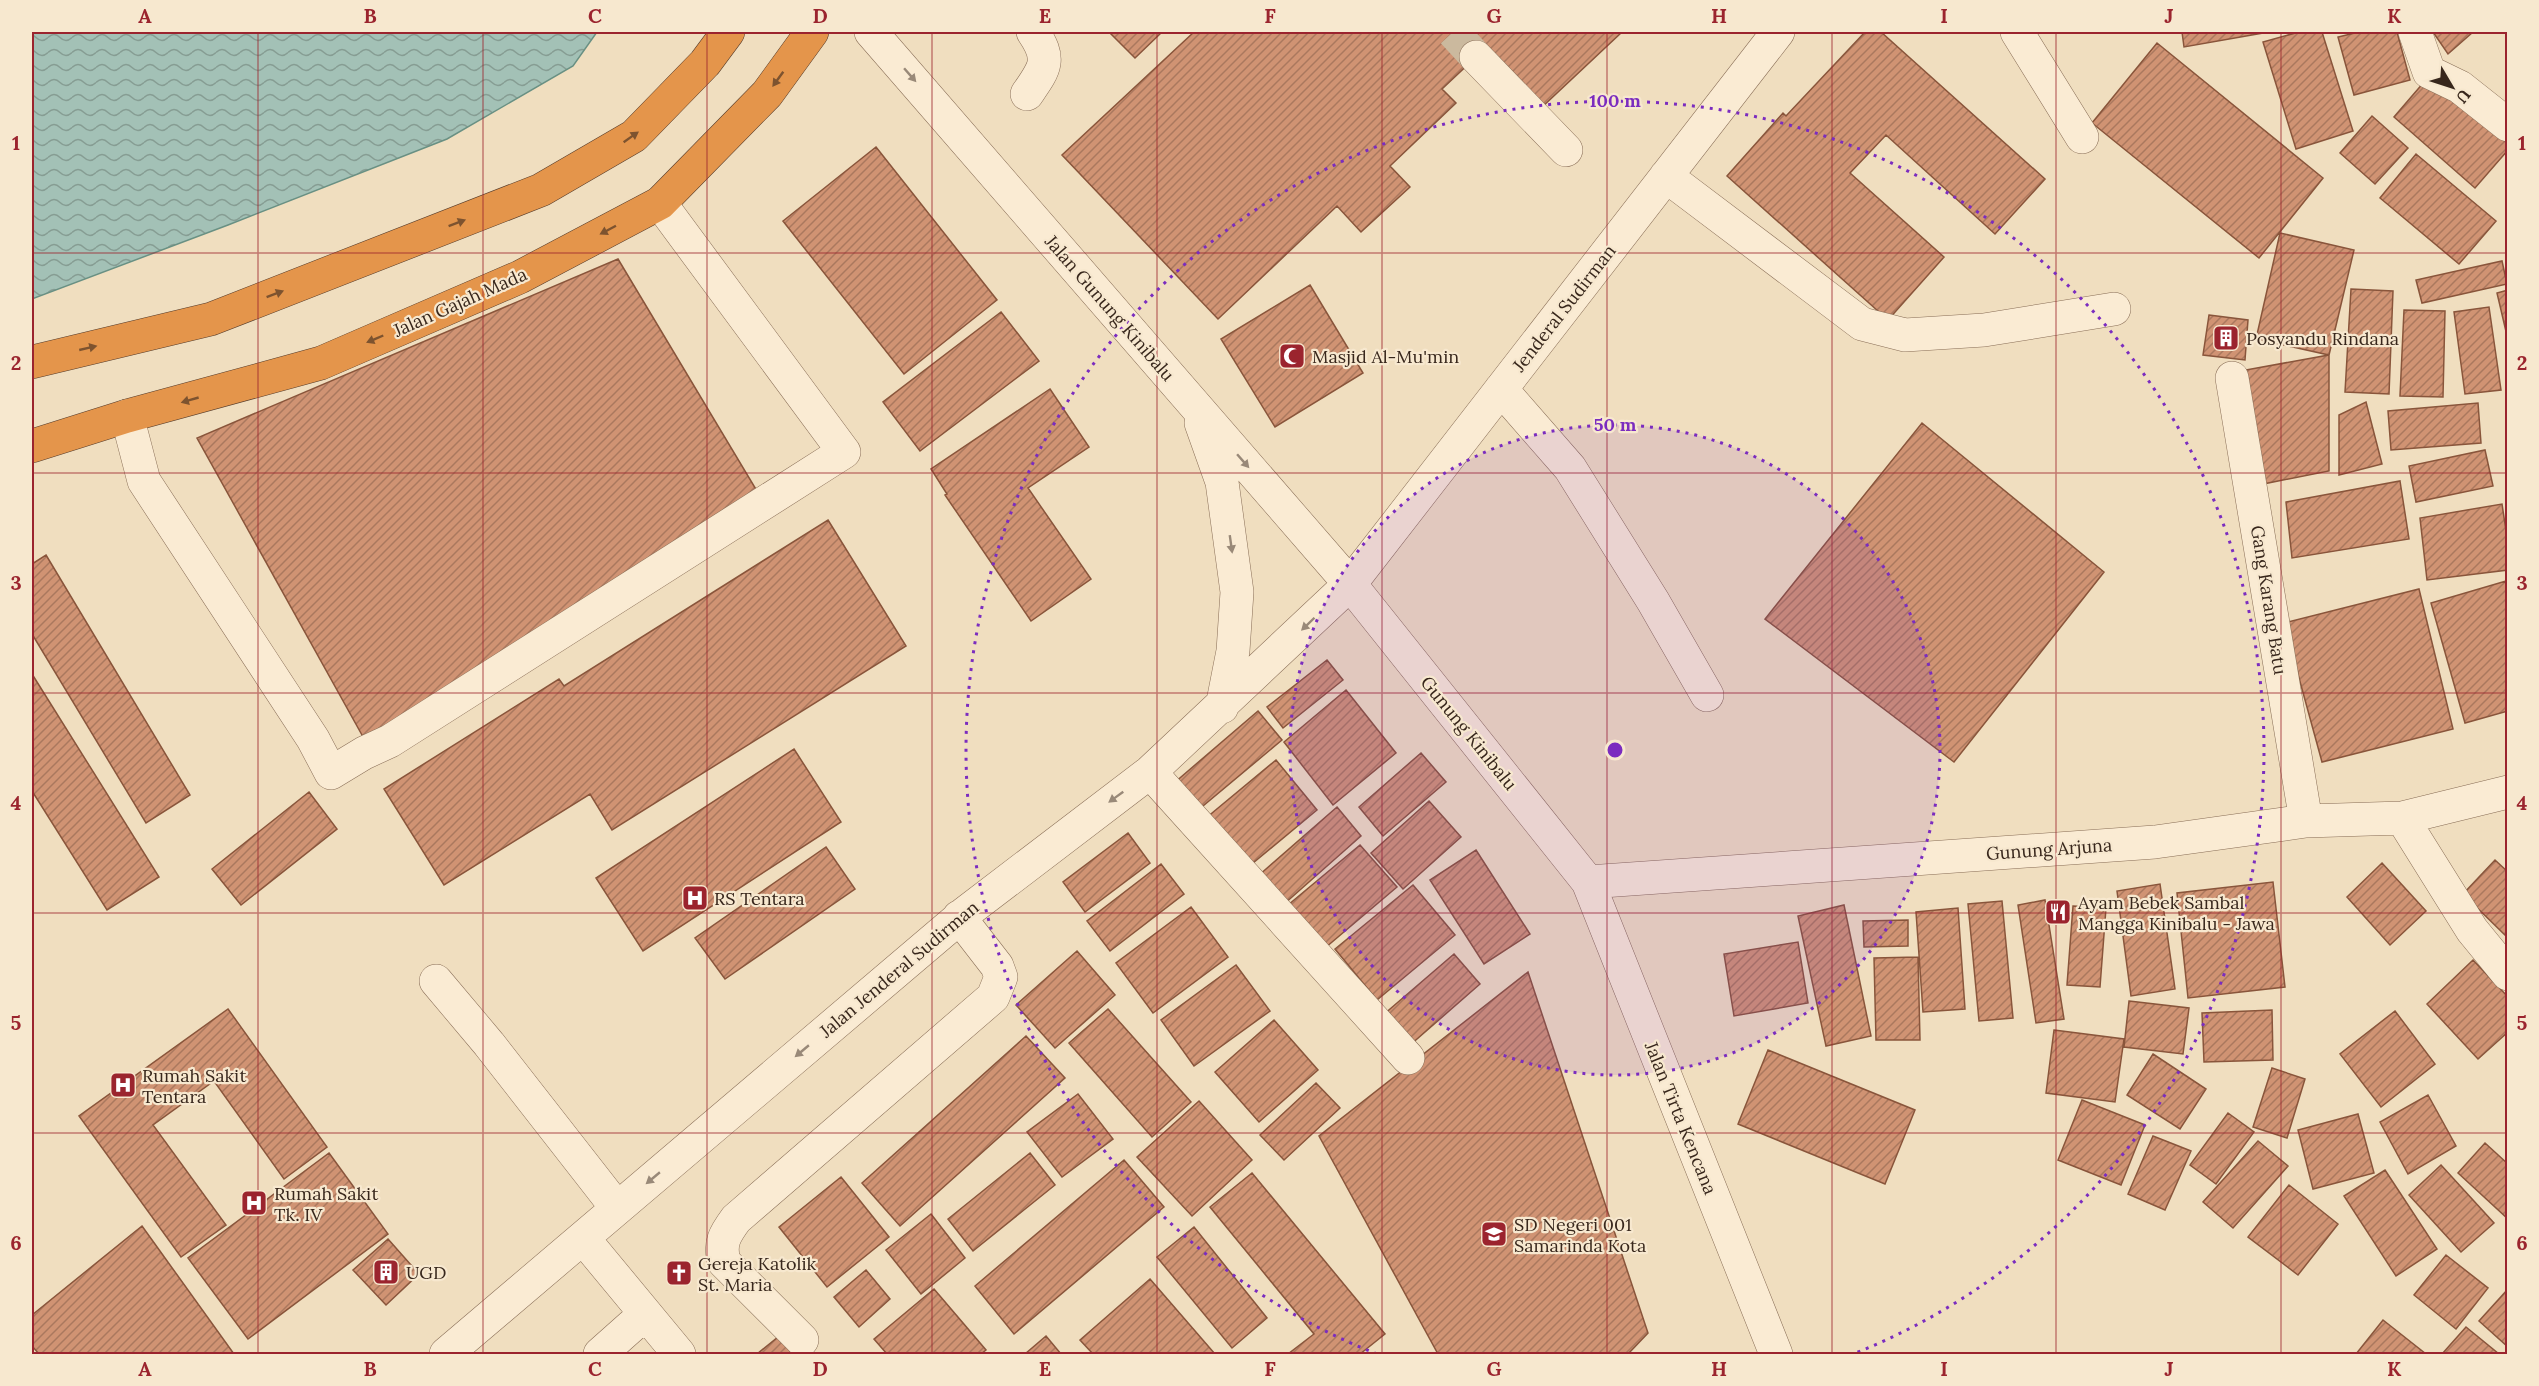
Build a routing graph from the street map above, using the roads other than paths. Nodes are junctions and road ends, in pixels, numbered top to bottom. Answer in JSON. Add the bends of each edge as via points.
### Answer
{"nodes":[{"id":1,"x":728,"y":32,"type":"edge"},
{"id":2,"x":812,"y":32,"type":"edge"},
{"id":3,"x":871,"y":32,"type":"edge"},
{"id":4,"x":1033,"y":32,"type":"edge"},
{"id":5,"x":1778,"y":32,"type":"edge"},
{"id":6,"x":2017,"y":32,"type":"edge"},
{"id":7,"x":2415,"y":32,"type":"edge"},
{"id":8,"x":1476,"y":57,"type":"tunnel mouth"},
{"id":9,"x":1027,"y":94,"type":"dead end"},
{"id":10,"x":2508,"y":125,"type":"edge"},
{"id":11,"x":2082,"y":137,"type":"dead end"},
{"id":12,"x":1566,"y":150,"type":"dead end"},
{"id":13,"x":1666,"y":176,"type":"junction"},
{"id":14,"x":660,"y":202,"type":"junction"},
{"id":15,"x":2114,"y":309,"type":"dead end"},
{"id":16,"x":32,"y":362,"type":"edge"},
{"id":17,"x":2232,"y":378,"type":"dead end"},
{"id":18,"x":1501,"y":390,"type":"junction"},
{"id":19,"x":1196,"y":407,"type":"junction"},
{"id":20,"x":127,"y":416,"type":"junction"},
{"id":21,"x":32,"y":446,"type":"edge"},
{"id":22,"x":1350,"y":584,"type":"junction"},
{"id":23,"x":1707,"y":695,"type":"dead end"},
{"id":24,"x":1222,"y":707,"type":"junction"},
{"id":25,"x":1150,"y":772,"type":"junction"},
{"id":26,"x":2508,"y":792,"type":"edge"},
{"id":27,"x":2402,"y":818,"type":"junction"},
{"id":28,"x":2306,"y":821,"type":"junction"},
{"id":29,"x":1588,"y":882,"type":"junction"},
{"id":30,"x":960,"y":917,"type":"junction"},
{"id":31,"x":2508,"y":975,"type":"edge"},
{"id":32,"x":436,"y":981,"type":"dead end"},
{"id":33,"x":1408,"y":1058,"type":"dead end"},
{"id":34,"x":617,"y":1208,"type":"junction"},
{"id":35,"x":583,"y":1238,"type":"junction"},
{"id":36,"x":645,"y":1314,"type":"junction"},
{"id":37,"x":802,"y":1340,"type":"dead end"},
{"id":38,"x":446,"y":1354,"type":"edge"},
{"id":39,"x":600,"y":1354,"type":"edge"},
{"id":40,"x":679,"y":1354,"type":"edge"},
{"id":41,"x":1776,"y":1354,"type":"edge"}],
"edges":[{"from":16,"to":1,"type":"highway","one_way":true,"via":[[211,319],[541,190],[634,136],[705,63]]},
{"from":2,"to":14,"type":"highway","name":"Jalan Gajah Mada","one_way":true,"via":[[767,94]]},
{"from":3,"to":19,"type":"street","name":"Jalan Gunung Kinibalu","one_way":true},
{"from":4,"to":9,"type":"street","via":[[1046,57],[1042,73]]},
{"from":5,"to":13,"type":"street","name":"Jenderal Sudirman"},
{"from":6,"to":11,"type":"street"},
{"from":7,"to":10,"type":"street","via":[[2428,72],[2460,87]]},
{"from":8,"to":12,"type":"street"},
{"from":13,"to":15,"type":"street","via":[[1862,324],[1905,335],[1984,330]]},
{"from":13,"to":18,"type":"street","name":"Jenderal Sudirman"},
{"from":14,"to":20,"type":"highway","name":"Jalan Gajah Mada","one_way":true,"via":[[520,277],[321,363]]},
{"from":14,"to":20,"type":"street","via":[[844,452],[390,741],[331,773],[313,739],[144,481]]},
{"from":17,"to":28,"type":"street","name":"Gang Karang Batu"},
{"from":18,"to":22,"type":"street","name":"Jenderal Sudirman"},
{"from":18,"to":23,"type":"street","via":[[1570,468]]},
{"from":19,"to":22,"type":"street","name":"Jalan Gunung Kinibalu","one_way":true},
{"from":19,"to":24,"type":"street","one_way":true,"via":[[1222,482],[1237,592],[1233,651]]},
{"from":20,"to":21,"type":"highway","name":"Jalan Gajah Mada"},
{"from":22,"to":24,"type":"street","name":"Jalan Jenderal Sudirman","one_way":true},
{"from":22,"to":29,"type":"street","name":"Gunung Kinibalu"},
{"from":24,"to":25,"type":"street","name":"Jalan Jenderal Sudirman"},
{"from":25,"to":30,"type":"street","name":"Jalan Jenderal Sudirman","one_way":true},
{"from":25,"to":33,"type":"street"},
{"from":26,"to":27,"type":"street","name":"Gunung Arjuna"},
{"from":27,"to":28,"type":"street","name":"Gunung Arjuna"},
{"from":27,"to":31,"type":"street","via":[[2472,930]]},
{"from":28,"to":29,"type":"street","name":"Gunung Arjuna","via":[[2155,842]]},
{"from":29,"to":41,"type":"street","name":"Jalan Tirta Kencana"},
{"from":30,"to":34,"type":"street","name":"Jalan Jenderal Sudirman","one_way":true},
{"from":30,"to":37,"type":"street","via":[[997,966],[1001,977],[993,997],[736,1219],[724,1235],[724,1262]]},
{"from":32,"to":34,"type":"street"},
{"from":34,"to":35,"type":"street","name":"Jalan Jenderal Sudirman"},
{"from":35,"to":36,"type":"street"},
{"from":35,"to":38,"type":"street","name":"Jalan Jenderal Sudirman"},
{"from":36,"to":39,"type":"street"},
{"from":36,"to":40,"type":"street"}]}
